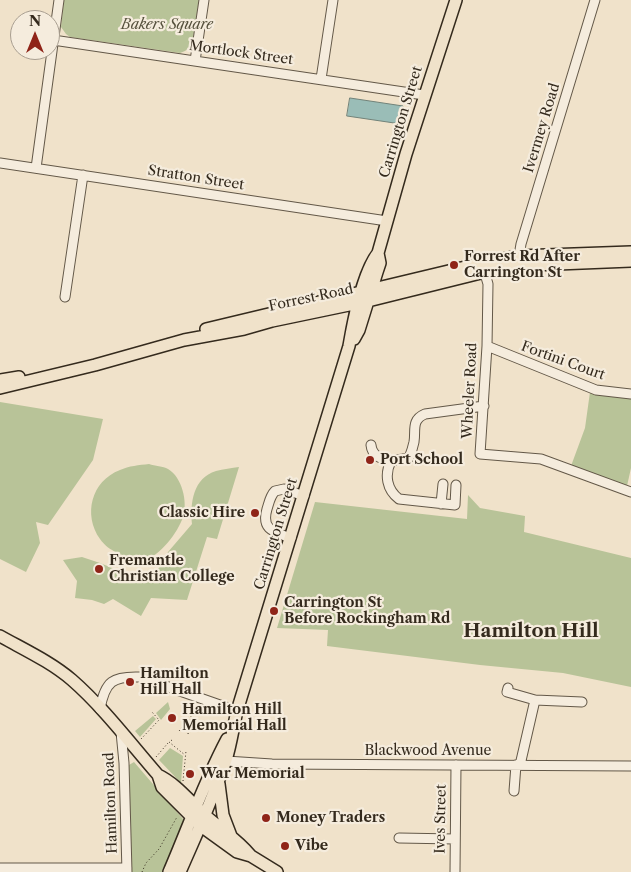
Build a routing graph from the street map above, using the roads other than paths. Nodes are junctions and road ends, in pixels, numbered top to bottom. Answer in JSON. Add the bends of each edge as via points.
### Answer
{"nodes":[{"id":1,"x":204,"y":0,"type":"edge"},
{"id":2,"x":333,"y":0,"type":"edge"},
{"id":3,"x":456,"y":0,"type":"edge"},
{"id":4,"x":595,"y":0,"type":"edge"},
{"id":5,"x":60,"y":41,"type":"edge"},
{"id":6,"x":50,"y":60,"type":"edge"},
{"id":7,"x":195,"y":61,"type":"junction"},
{"id":8,"x":321,"y":79,"type":"junction"},
{"id":9,"x":424,"y":95,"type":"junction"},
{"id":10,"x":0,"y":163,"type":"edge"},
{"id":11,"x":36,"y":168,"type":"junction"},
{"id":12,"x":83,"y":175,"type":"junction"},
{"id":13,"x":387,"y":221,"type":"junction"},
{"id":14,"x":631,"y":252,"type":"edge"},
{"id":15,"x":518,"y":260,"type":"junction"},
{"id":16,"x":631,"y":261,"type":"edge"},
{"id":17,"x":484,"y":268,"type":"junction"},
{"id":18,"x":365,"y":296,"type":"junction"},
{"id":19,"x":65,"y":297,"type":"dead end"},
{"id":20,"x":488,"y":346,"type":"junction"},
{"id":21,"x":0,"y":380,"type":"edge"},
{"id":22,"x":0,"y":388,"type":"edge"},
{"id":23,"x":631,"y":394,"type":"edge"},
{"id":24,"x":484,"y":406,"type":"junction"},
{"id":25,"x":371,"y":445,"type":"dead end"},
{"id":26,"x":391,"y":461,"type":"junction"},
{"id":27,"x":443,"y":484,"type":"dead end"},
{"id":28,"x":456,"y":485,"type":"dead end"},
{"id":29,"x":631,"y":492,"type":"edge"},
{"id":30,"x":304,"y":496,"type":"junction"},
{"id":31,"x":441,"y":504,"type":"junction"},
{"id":32,"x":291,"y":538,"type":"junction"},
{"id":33,"x":0,"y":636,"type":"edge"},
{"id":34,"x":508,"y":688,"type":"dead end"},
{"id":35,"x":535,"y":700,"type":"junction"},
{"id":36,"x":582,"y":702,"type":"dead end"},
{"id":37,"x":100,"y":709,"type":"junction"},
{"id":38,"x":238,"y":711,"type":"junction"},
{"id":39,"x":121,"y":732,"type":"junction"},
{"id":40,"x":232,"y":732,"type":"junction"},
{"id":41,"x":226,"y":761,"type":"junction"},
{"id":42,"x":456,"y":766,"type":"junction"},
{"id":43,"x":518,"y":766,"type":"junction"},
{"id":44,"x":631,"y":766,"type":"edge"},
{"id":45,"x":158,"y":775,"type":"junction"},
{"id":46,"x":219,"y":780,"type":"junction"},
{"id":47,"x":514,"y":791,"type":"dead end"},
{"id":48,"x":196,"y":806,"type":"junction"},
{"id":49,"x":192,"y":818,"type":"junction"},
{"id":50,"x":203,"y":821,"type":"junction"},
{"id":51,"x":231,"y":836,"type":"junction"},
{"id":52,"x":399,"y":838,"type":"dead end"},
{"id":53,"x":455,"y":839,"type":"junction"},
{"id":54,"x":251,"y":856,"type":"junction"},
{"id":55,"x":0,"y":868,"type":"edge"},
{"id":56,"x":127,"y":870,"type":"edge"},
{"id":57,"x":169,"y":872,"type":"edge"},
{"id":58,"x":180,"y":872,"type":"edge"},
{"id":59,"x":277,"y":872,"type":"edge"},
{"id":60,"x":455,"y":872,"type":"edge"}],
"edges":[{"from":1,"to":7,"type":"street"},
{"from":2,"to":8,"type":"street"},
{"from":3,"to":9,"type":"main road","name":"Carrington Street"},
{"from":4,"to":15,"type":"street","name":"Ivermey Road"},
{"from":5,"to":7,"type":"street","name":"Mortlock Street"},
{"from":6,"to":11,"type":"street"},
{"from":7,"to":8,"type":"street","name":"Mortlock Street"},
{"from":8,"to":9,"type":"street","name":"Mortlock Street"},
{"from":9,"to":13,"type":"main road","name":"Carrington Street"},
{"from":10,"to":11,"type":"street","name":"Stratton Street"},
{"from":11,"to":12,"type":"street","name":"Stratton Street"},
{"from":12,"to":13,"type":"street","name":"Stratton Street"},
{"from":12,"to":19,"type":"street"},
{"from":13,"to":18,"type":"main road","name":"Carrington Street","via":[[378,253],[380,263]]},
{"from":14,"to":15,"type":"main road","name":"Forrest Road"},
{"from":15,"to":16,"type":"main road","name":"Forrest Road"},
{"from":15,"to":17,"type":"main road","name":"Forrest Road"},
{"from":17,"to":18,"type":"main road","name":"Forrest Road"},
{"from":17,"to":20,"type":"street","name":"Wheeler Road","via":[[488,284]]},
{"from":18,"to":21,"type":"main road","name":"Forrest Road","via":[[159,340],[90,361]]},
{"from":18,"to":22,"type":"main road","name":"Forrest Road"},
{"from":18,"to":30,"type":"main road","name":"Carrington Street","via":[[359,330],[349,346]]},
{"from":20,"to":23,"type":"street","name":"Fortini Court","via":[[596,390]]},
{"from":20,"to":24,"type":"street","name":"Wheeler Road"},
{"from":24,"to":26,"type":"street","via":[[419,416],[409,458]]},
{"from":24,"to":29,"type":"street","name":"Wheeler Road","via":[[480,454],[541,459]]},
{"from":25,"to":26,"type":"street","via":[[374,454]]},
{"from":26,"to":31,"type":"street","via":[[386,476],[394,495],[399,499]]},
{"from":27,"to":31,"type":"street"},
{"from":28,"to":31,"type":"street","via":[[455,505]]},
{"from":30,"to":32,"type":"main road","name":"Carrington Street"},
{"from":30,"to":32,"type":"street","via":[[284,489],[275,490],[265,516],[273,532]]},
{"from":32,"to":38,"type":"main road","name":"Carrington Street"},
{"from":33,"to":37,"type":"main road","via":[[52,665]]},
{"from":34,"to":35,"type":"street","via":[[507,692]]},
{"from":35,"to":36,"type":"street"},
{"from":35,"to":43,"type":"street"},
{"from":37,"to":38,"type":"street","via":[[105,688],[126,676],[140,677]]},
{"from":37,"to":39,"type":"main road"},
{"from":38,"to":40,"type":"main road","name":"Carrington Street"},
{"from":39,"to":45,"type":"main road"},
{"from":39,"to":56,"type":"street","name":"Hamilton Road"},
{"from":40,"to":41,"type":"main road","name":"Carrington Street"},
{"from":40,"to":48,"type":"main road","name":"Carrington Street"},
{"from":41,"to":42,"type":"street","name":"Blackwood Avenue"},
{"from":41,"to":46,"type":"main road","name":"Carrington Street"},
{"from":42,"to":43,"type":"street","name":"Blackwood Avenue"},
{"from":42,"to":53,"type":"street","name":"Ives Street"},
{"from":43,"to":44,"type":"street","name":"Blackwood Avenue"},
{"from":43,"to":47,"type":"street"},
{"from":45,"to":48,"type":"main road"},
{"from":45,"to":49,"type":"main road","via":[[162,786]]},
{"from":46,"to":50,"type":"main road","name":"Carrington Street"},
{"from":46,"to":51,"type":"main road","via":[[223,815]]},
{"from":48,"to":49,"type":"main road","name":"Carrington Street"},
{"from":48,"to":50,"type":"main road"},
{"from":49,"to":50,"type":"main road"},
{"from":49,"to":57,"type":"main road","name":"Carrington Street"},
{"from":50,"to":51,"type":"main road"},
{"from":50,"to":54,"type":"main road","via":[[237,852]]},
{"from":50,"to":58,"type":"main road","name":"Carrington Street"},
{"from":51,"to":54,"type":"main road"},
{"from":52,"to":53,"type":"street"},
{"from":53,"to":60,"type":"street","name":"Ives Street"},
{"from":54,"to":59,"type":"main road"},
{"from":55,"to":56,"type":"street"}]}
